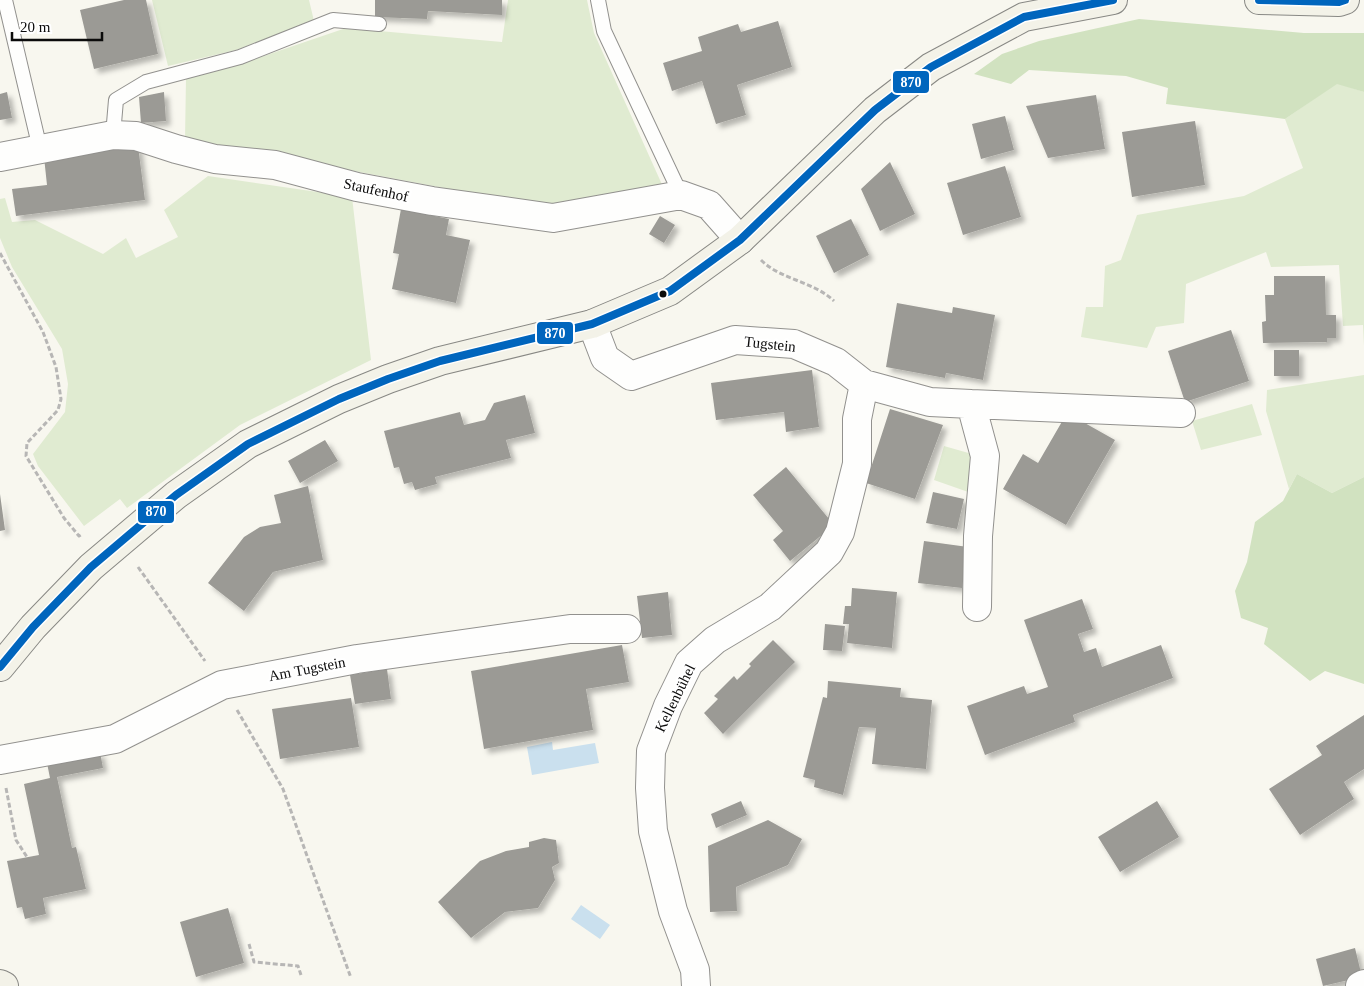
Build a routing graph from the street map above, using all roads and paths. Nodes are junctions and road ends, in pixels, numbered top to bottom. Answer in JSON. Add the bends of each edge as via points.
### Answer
{"nodes":[{"id":1,"x":5,"y":0,"type":"edge"},
{"id":2,"x":598,"y":0,"type":"edge"},
{"id":3,"x":1113,"y":0,"type":"edge"},
{"id":4,"x":1259,"y":0,"type":"edge"},
{"id":5,"x":1345,"y":0,"type":"edge"},
{"id":6,"x":379,"y":24,"type":"dead end"},
{"id":7,"x":114,"y":135,"type":"junction"},
{"id":8,"x":40,"y":149,"type":"junction"},
{"id":9,"x":0,"y":157,"type":"edge"},
{"id":10,"x":681,"y":195,"type":"junction"},
{"id":11,"x":749,"y":249,"type":"junction"},
{"id":12,"x":0,"y":253,"type":"edge"},
{"id":13,"x":834,"y":300,"type":"dead end"},
{"id":14,"x":592,"y":324,"type":"junction"},
{"id":15,"x":864,"y":384,"type":"junction"},
{"id":16,"x":970,"y":404,"type":"junction"},
{"id":17,"x":1181,"y":413,"type":"dead end"},
{"id":18,"x":87,"y":530,"type":"dead end"},
{"id":19,"x":136,"y":565,"type":"dead end"},
{"id":20,"x":976,"y":607,"type":"dead end"},
{"id":21,"x":627,"y":629,"type":"dead end"},
{"id":22,"x":0,"y":667,"type":"edge"},
{"id":23,"x":222,"y":685,"type":"junction"},
{"id":24,"x":1,"y":770,"type":"edge"},
{"id":25,"x":27,"y":857,"type":"dead end"},
{"id":26,"x":249,"y":944,"type":"dead end"},
{"id":27,"x":301,"y":975,"type":"dead end"},
{"id":28,"x":351,"y":978,"type":"dead end"},
{"id":29,"x":0,"y":984,"type":"edge"},
{"id":30,"x":1364,"y":984,"type":"edge"},
{"id":31,"x":4,"y":986,"type":"edge"},
{"id":32,"x":696,"y":986,"type":"edge"},
{"id":33,"x":1360,"y":986,"type":"edge"}],
"edges":[{"from":1,"to":8,"type":"lane"},
{"from":2,"to":10,"type":"lane","via":[[604,31]]},
{"from":3,"to":11,"type":"main road","via":[[1024,16],[931,67],[875,110]]},
{"from":4,"to":5,"type":"main road"},
{"from":6,"to":7,"type":"lane","via":[[333,20],[240,57],[146,82],[116,100]]},
{"from":7,"to":8,"type":"street","name":"Staufenhof"},
{"from":7,"to":10,"type":"street","name":"Staufenhof","via":[[136,136],[214,159],[275,165],[357,187],[553,218]]},
{"from":8,"to":9,"type":"street","name":"Staufenhof"},
{"from":10,"to":11,"type":"street","via":[[708,205]]},
{"from":11,"to":13,"type":"path","via":[[769,268],[825,292]]},
{"from":11,"to":14,"type":"main road","via":[[670,291]]},
{"from":12,"to":18,"type":"path","via":[[43,332],[56,367],[61,399],[58,410],[27,444],[26,456],[64,518],[79,536]]},
{"from":14,"to":15,"type":"street","name":"Tugstein","via":[[605,358],[631,376],[735,340],[794,344],[836,362]]},
{"from":14,"to":22,"type":"main road","via":[[440,361],[388,379],[248,444],[176,495],[91,567],[33,627]]},
{"from":15,"to":16,"type":"street","name":"Tugstein","via":[[930,402]]},
{"from":15,"to":32,"type":"street","name":"Kellenbühel","via":[[857,419],[857,464],[847,511],[829,552],[770,607],[715,640],[689,663],[651,751],[653,830],[673,911],[695,970]]},
{"from":16,"to":17,"type":"street","name":"Tugstein"},
{"from":16,"to":20,"type":"street","via":[[985,456]]},
{"from":19,"to":23,"type":"path"},
{"from":21,"to":23,"type":"street","name":"Am Tugstein","via":[[570,629],[358,659]]},
{"from":23,"to":24,"type":"street","name":"Am Tugstein","via":[[115,739]]},
{"from":23,"to":28,"type":"path","via":[[283,789]]},
{"from":24,"to":25,"type":"path","via":[[16,840]]},
{"from":26,"to":27,"type":"path","via":[[254,962],[298,966]]},
{"from":29,"to":31,"type":"main road"},
{"from":30,"to":33,"type":"street"}]}
